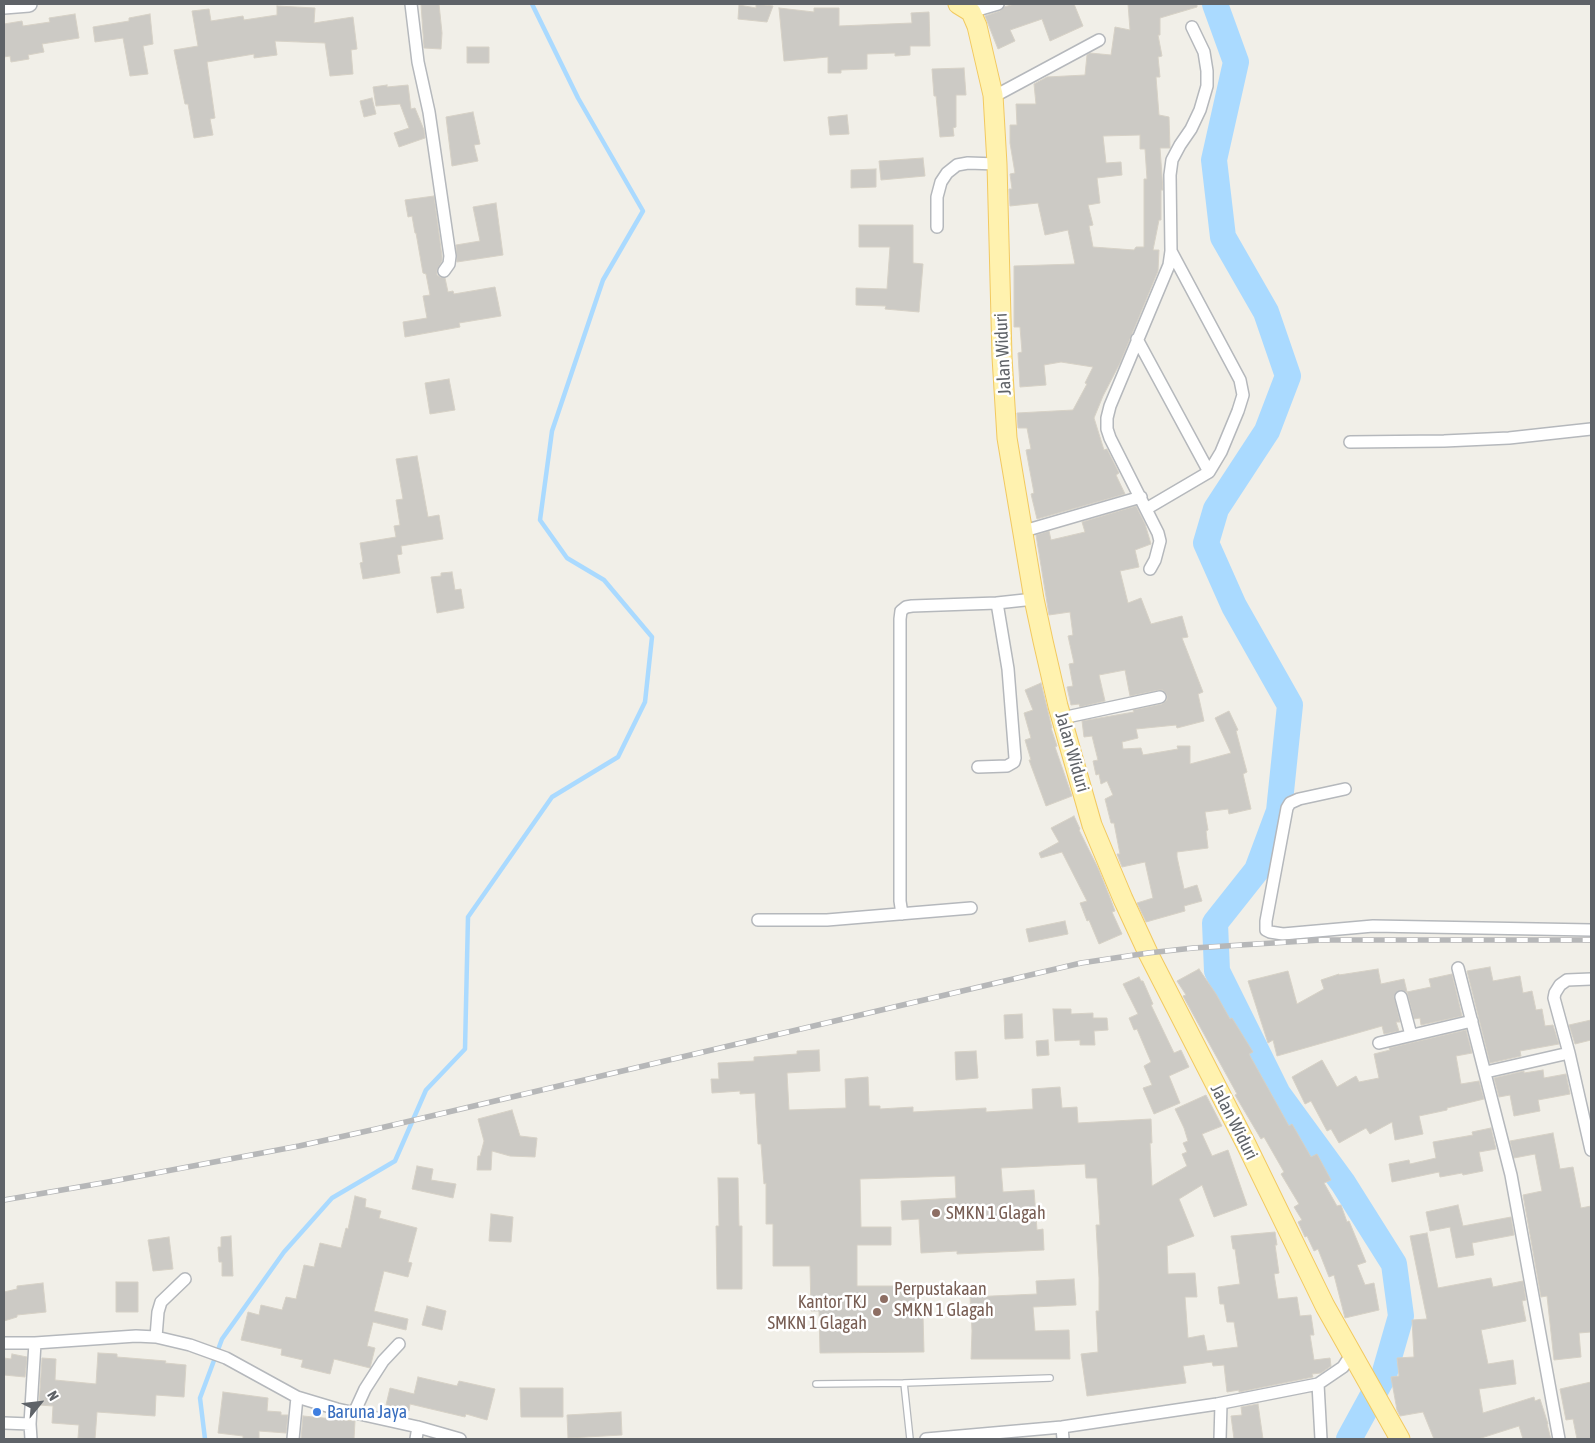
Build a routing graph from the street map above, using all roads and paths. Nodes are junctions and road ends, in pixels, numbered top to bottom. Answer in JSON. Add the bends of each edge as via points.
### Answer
{"nodes":[{"id":1,"x":29,"y":4,"type":"edge"},
{"id":2,"x":411,"y":4,"type":"edge"},
{"id":3,"x":998,"y":4,"type":"edge"},
{"id":4,"x":4,"y":6,"type":"edge"},
{"id":5,"x":962,"y":6,"type":"edge"},
{"id":6,"x":1192,"y":28,"type":"dead end"},
{"id":7,"x":1099,"y":40,"type":"dead end"},
{"id":8,"x":992,"y":90,"type":"junction"},
{"id":9,"x":991,"y":163,"type":"junction"},
{"id":10,"x":937,"y":226,"type":"dead end"},
{"id":11,"x":1171,"y":251,"type":"junction"},
{"id":12,"x":444,"y":271,"type":"dead end"},
{"id":13,"x":1137,"y":339,"type":"junction"},
{"id":14,"x":1591,"y":429,"type":"edge"},
{"id":15,"x":1350,"y":442,"type":"dead end"},
{"id":16,"x":1209,"y":472,"type":"junction"},
{"id":17,"x":1140,"y":497,"type":"junction"},
{"id":18,"x":1146,"y":509,"type":"junction"},
{"id":19,"x":1024,"y":531,"type":"junction"},
{"id":20,"x":1150,"y":568,"type":"dead end"},
{"id":21,"x":1028,"y":599,"type":"junction"},
{"id":22,"x":999,"y":603,"type":"junction"},
{"id":23,"x":1160,"y":697,"type":"dead end"},
{"id":24,"x":1062,"y":718,"type":"junction"},
{"id":25,"x":978,"y":766,"type":"dead end"},
{"id":26,"x":1345,"y":789,"type":"dead end"},
{"id":27,"x":971,"y":908,"type":"dead end"},
{"id":28,"x":902,"y":914,"type":"junction"},
{"id":29,"x":758,"y":920,"type":"dead end"},
{"id":30,"x":1591,"y":930,"type":"edge"},
{"id":31,"x":1458,"y":968,"type":"dead end"},
{"id":32,"x":1591,"y":979,"type":"edge"},
{"id":33,"x":1401,"y":996,"type":"dead end"},
{"id":34,"x":1472,"y":1021,"type":"junction"},
{"id":35,"x":1411,"y":1035,"type":"junction"},
{"id":36,"x":1379,"y":1044,"type":"dead end"},
{"id":37,"x":1570,"y":1053,"type":"junction"},
{"id":38,"x":1486,"y":1072,"type":"junction"},
{"id":39,"x":1591,"y":1150,"type":"edge"},
{"id":40,"x":185,"y":1279,"type":"dead end"},
{"id":41,"x":156,"y":1337,"type":"junction"},
{"id":42,"x":4,"y":1343,"type":"edge"},
{"id":43,"x":36,"y":1343,"type":"junction"},
{"id":44,"x":399,"y":1344,"type":"dead end"},
{"id":45,"x":1354,"y":1359,"type":"junction"},
{"id":46,"x":1050,"y":1378,"type":"dead end"},
{"id":47,"x":904,"y":1383,"type":"junction"},
{"id":48,"x":816,"y":1384,"type":"dead end"},
{"id":49,"x":1318,"y":1384,"type":"junction"},
{"id":50,"x":297,"y":1397,"type":"junction"},
{"id":51,"x":1221,"y":1404,"type":"junction"},
{"id":52,"x":354,"y":1413,"type":"junction"},
{"id":53,"x":4,"y":1423,"type":"edge"},
{"id":54,"x":30,"y":1424,"type":"junction"},
{"id":55,"x":418,"y":1427,"type":"junction"},
{"id":56,"x":1062,"y":1427,"type":"junction"},
{"id":57,"x":31,"y":1439,"type":"edge"},
{"id":58,"x":293,"y":1439,"type":"edge"},
{"id":59,"x":416,"y":1439,"type":"edge"},
{"id":60,"x":460,"y":1439,"type":"edge"},
{"id":61,"x":910,"y":1439,"type":"edge"},
{"id":62,"x":926,"y":1439,"type":"edge"},
{"id":63,"x":1063,"y":1439,"type":"edge"},
{"id":64,"x":1220,"y":1439,"type":"edge"},
{"id":65,"x":1321,"y":1439,"type":"edge"},
{"id":66,"x":1400,"y":1439,"type":"edge"},
{"id":67,"x":1559,"y":1439,"type":"edge"}],
"edges":[{"from":1,"to":4,"type":"street"},
{"from":2,"to":12,"type":"street","via":[[450,256]]},
{"from":3,"to":5,"type":"street"},
{"from":5,"to":8,"type":"main road","name":"Jalan Widuri","via":[[977,26]]},
{"from":6,"to":11,"type":"street","via":[[1204,52],[1207,86],[1200,110],[1172,160],[1169,201]]},
{"from":7,"to":8,"type":"street"},
{"from":8,"to":9,"type":"main road","name":"Jalan Widuri"},
{"from":9,"to":10,"type":"street","via":[[957,165],[947,173],[937,197]]},
{"from":9,"to":19,"type":"main road","name":"Jalan Widuri","via":[[1007,438]]},
{"from":11,"to":13,"type":"street","via":[[1166,274]]},
{"from":11,"to":16,"type":"street","via":[[1243,390],[1238,411]]},
{"from":13,"to":16,"type":"street"},
{"from":13,"to":17,"type":"street","via":[[1110,406],[1107,429]]},
{"from":14,"to":15,"type":"street","via":[[1509,438]]},
{"from":16,"to":18,"type":"street"},
{"from":17,"to":18,"type":"street"},
{"from":17,"to":19,"type":"street"},
{"from":18,"to":20,"type":"street","via":[[1160,541]]},
{"from":19,"to":21,"type":"main road","name":"Jalan Widuri"},
{"from":21,"to":22,"type":"street"},
{"from":21,"to":24,"type":"main road","name":"Jalan Widuri"},
{"from":22,"to":25,"type":"street","via":[[1015,758],[1007,766]]},
{"from":22,"to":28,"type":"street","via":[[912,606],[901,610]]},
{"from":23,"to":24,"type":"street"},
{"from":24,"to":45,"type":"main road","name":"Jalan Widuri","via":[[1092,825],[1123,899]]},
{"from":26,"to":30,"type":"street","via":[[1299,798],[1287,808],[1266,930],[1292,934],[1373,926]]},
{"from":27,"to":28,"type":"street"},
{"from":28,"to":29,"type":"street","via":[[827,920]]},
{"from":31,"to":34,"type":"street"},
{"from":32,"to":37,"type":"street","via":[[1567,980],[1555,993]]},
{"from":33,"to":35,"type":"street"},
{"from":34,"to":35,"type":"street"},
{"from":34,"to":38,"type":"street"},
{"from":35,"to":36,"type":"street"},
{"from":37,"to":38,"type":"street"},
{"from":37,"to":39,"type":"street"},
{"from":38,"to":67,"type":"street","via":[[1511,1175]]},
{"from":40,"to":41,"type":"street","via":[[161,1302]]},
{"from":41,"to":43,"type":"street"},
{"from":41,"to":50,"type":"street","via":[[226,1358]]},
{"from":42,"to":43,"type":"street"},
{"from":43,"to":54,"type":"street"},
{"from":44,"to":52,"type":"street","via":[[383,1361]]},
{"from":45,"to":49,"type":"street"},
{"from":45,"to":66,"type":"main road","name":"Jalan Widuri"},
{"from":46,"to":47,"type":"lane"},
{"from":47,"to":48,"type":"lane"},
{"from":47,"to":61,"type":"lane"},
{"from":49,"to":51,"type":"street"},
{"from":49,"to":65,"type":"street"},
{"from":50,"to":52,"type":"street"},
{"from":50,"to":58,"type":"street"},
{"from":51,"to":56,"type":"street"},
{"from":51,"to":64,"type":"street"},
{"from":52,"to":55,"type":"street"},
{"from":53,"to":54,"type":"street"},
{"from":54,"to":57,"type":"street"},
{"from":55,"to":59,"type":"street"},
{"from":55,"to":60,"type":"street"},
{"from":56,"to":62,"type":"street"},
{"from":56,"to":63,"type":"street"}]}
